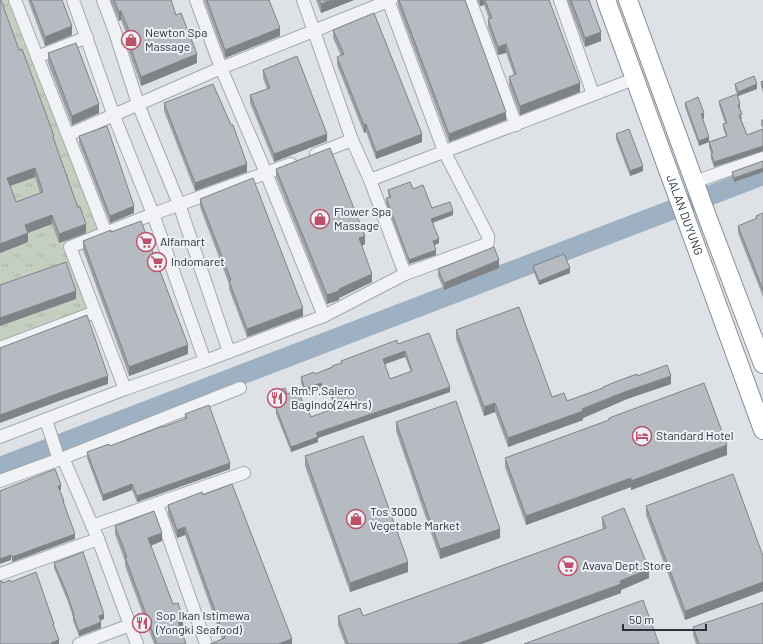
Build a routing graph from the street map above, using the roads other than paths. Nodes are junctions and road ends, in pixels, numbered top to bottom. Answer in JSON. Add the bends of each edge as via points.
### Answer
{"nodes":[{"id":1,"x":15,"y":0,"type":"edge"},
{"id":2,"x":73,"y":0,"type":"edge"},
{"id":3,"x":103,"y":0,"type":"edge"},
{"id":4,"x":196,"y":0,"type":"edge"},
{"id":5,"x":303,"y":0,"type":"edge"},
{"id":6,"x":389,"y":0,"type":"edge"},
{"id":7,"x":470,"y":0,"type":"edge"},
{"id":8,"x":560,"y":0,"type":"edge"},
{"id":9,"x":606,"y":0,"type":"edge"},
{"id":10,"x":628,"y":0,"type":"edge"},
{"id":11,"x":314,"y":31,"type":"junction"},
{"id":12,"x":87,"y":37,"type":"junction"},
{"id":13,"x":37,"y":57,"type":"junction"},
{"id":14,"x":221,"y":68,"type":"junction"},
{"id":15,"x":634,"y":79,"type":"junction"},
{"id":16,"x":593,"y":94,"type":"junction"},
{"id":17,"x":138,"y":104,"type":"junction"},
{"id":18,"x":114,"y":116,"type":"junction"},
{"id":19,"x":516,"y":125,"type":"junction"},
{"id":20,"x":68,"y":135,"type":"junction"},
{"id":21,"x":352,"y":140,"type":"junction"},
{"id":22,"x":444,"y":151,"type":"junction"},
{"id":23,"x":763,"y":158,"type":"edge"},
{"id":24,"x":266,"y":173,"type":"junction"},
{"id":25,"x":370,"y":180,"type":"junction"},
{"id":26,"x":695,"y":184,"type":"junction"},
{"id":27,"x":179,"y":204,"type":"junction"},
{"id":28,"x":153,"y":214,"type":"junction"},
{"id":29,"x":106,"y":233,"type":"junction"},
{"id":30,"x":405,"y":274,"type":"junction"},
{"id":31,"x":95,"y":312,"type":"junction"},
{"id":32,"x":324,"y":316,"type":"junction"},
{"id":33,"x":0,"y":348,"type":"edge"},
{"id":34,"x":229,"y":352,"type":"junction"},
{"id":35,"x":205,"y":361,"type":"junction"},
{"id":36,"x":763,"y":364,"type":"edge"},
{"id":37,"x":240,"y":388,"type":"dead end"},
{"id":38,"x":125,"y":389,"type":"junction"},
{"id":39,"x":46,"y":420,"type":"junction"},
{"id":40,"x":763,"y":430,"type":"edge"},
{"id":41,"x":0,"y":437,"type":"edge"},
{"id":42,"x":60,"y":458,"type":"junction"},
{"id":43,"x":244,"y":473,"type":"dead end"},
{"id":44,"x":0,"y":481,"type":"edge"},
{"id":45,"x":157,"y":504,"type":"junction"},
{"id":46,"x":92,"y":526,"type":"junction"},
{"id":47,"x":98,"y":539,"type":"junction"},
{"id":48,"x":0,"y":574,"type":"edge"},
{"id":49,"x":130,"y":625,"type":"junction"},
{"id":50,"x":79,"y":644,"type":"edge"},
{"id":51,"x":137,"y":644,"type":"edge"},
{"id":52,"x":206,"y":644,"type":"edge"}],
"edges":[{"from":1,"to":13,"type":"street"},
{"from":2,"to":12,"type":"street"},
{"from":3,"to":17,"type":"street"},
{"from":4,"to":14,"type":"street"},
{"from":5,"to":11,"type":"street"},
{"from":6,"to":11,"type":"street"},
{"from":6,"to":22,"type":"street"},
{"from":7,"to":19,"type":"street"},
{"from":8,"to":16,"type":"street"},
{"from":9,"to":15,"type":"highway","name":"JALAN DUYUNG"},
{"from":10,"to":26,"type":"highway","name":"JALAN DUYUNG"},
{"from":11,"to":14,"type":"street"},
{"from":11,"to":21,"type":"street"},
{"from":12,"to":13,"type":"street"},
{"from":12,"to":18,"type":"street"},
{"from":13,"to":20,"type":"street"},
{"from":14,"to":17,"type":"street"},
{"from":14,"to":24,"type":"street"},
{"from":15,"to":16,"type":"street"},
{"from":15,"to":40,"type":"highway","name":"JALAN DUYUNG"},
{"from":16,"to":19,"type":"street"},
{"from":17,"to":18,"type":"street"},
{"from":17,"to":27,"type":"street"},
{"from":18,"to":20,"type":"street"},
{"from":18,"to":28,"type":"street"},
{"from":19,"to":22,"type":"street"},
{"from":20,"to":29,"type":"street"},
{"from":21,"to":24,"type":"street"},
{"from":21,"to":25,"type":"street"},
{"from":22,"to":25,"type":"street"},
{"from":22,"to":30,"type":"street","via":[[488,236],[488,241],[482,247]]},
{"from":23,"to":26,"type":"street"},
{"from":24,"to":27,"type":"street"},
{"from":24,"to":32,"type":"street"},
{"from":25,"to":30,"type":"street"},
{"from":26,"to":36,"type":"highway","name":"JALAN DUYUNG"},
{"from":27,"to":28,"type":"street"},
{"from":27,"to":34,"type":"street"},
{"from":28,"to":29,"type":"street"},
{"from":28,"to":35,"type":"street"},
{"from":29,"to":31,"type":"street","via":[[70,247]]},
{"from":30,"to":32,"type":"street"},
{"from":31,"to":33,"type":"street"},
{"from":31,"to":38,"type":"street"},
{"from":32,"to":34,"type":"street"},
{"from":34,"to":35,"type":"street"},
{"from":35,"to":38,"type":"street"},
{"from":37,"to":42,"type":"street"},
{"from":38,"to":39,"type":"street"},
{"from":39,"to":41,"type":"street"},
{"from":39,"to":42,"type":"street"},
{"from":42,"to":44,"type":"street"},
{"from":42,"to":46,"type":"street"},
{"from":43,"to":45,"type":"street"},
{"from":45,"to":46,"type":"street"},
{"from":45,"to":52,"type":"street"},
{"from":46,"to":47,"type":"street"},
{"from":47,"to":48,"type":"street"},
{"from":47,"to":49,"type":"street"},
{"from":49,"to":50,"type":"street"},
{"from":49,"to":51,"type":"street"}]}
